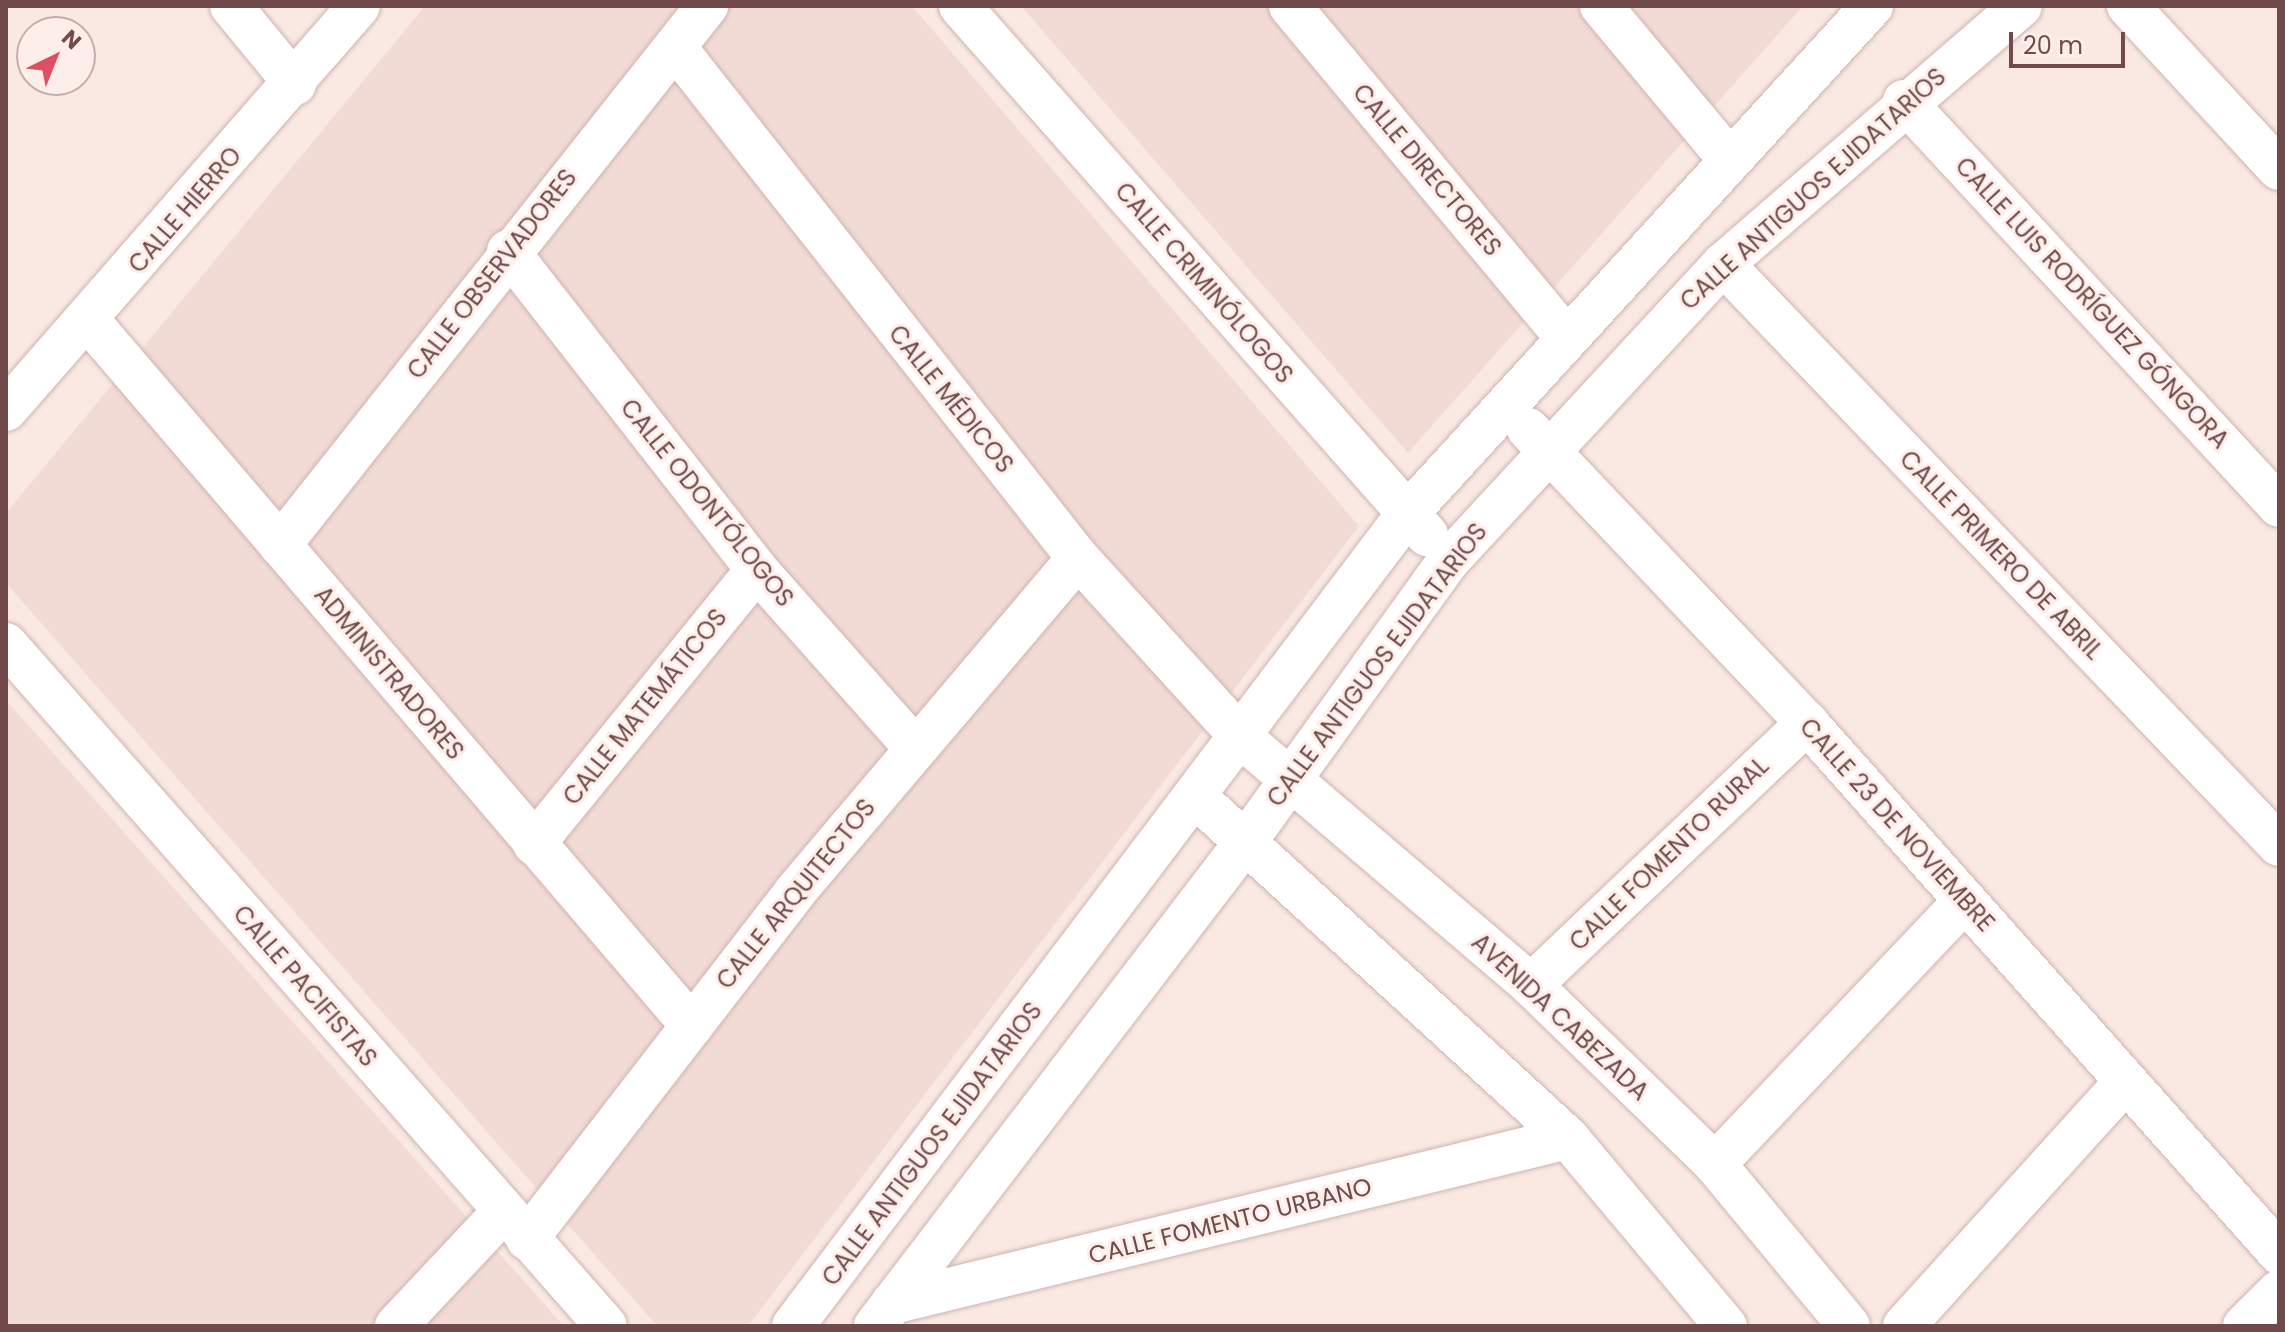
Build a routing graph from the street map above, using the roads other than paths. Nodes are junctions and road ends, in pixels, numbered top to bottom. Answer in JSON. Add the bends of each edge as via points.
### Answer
{"nodes":[{"id":1,"x":231,"y":6,"type":"edge"},
{"id":2,"x":359,"y":6,"type":"edge"},
{"id":3,"x":707,"y":6,"type":"edge"},
{"id":4,"x":960,"y":6,"type":"edge"},
{"id":5,"x":1290,"y":6,"type":"edge"},
{"id":6,"x":1601,"y":6,"type":"edge"},
{"id":7,"x":1872,"y":6,"type":"edge"},
{"id":8,"x":2128,"y":6,"type":"edge"},
{"id":9,"x":2006,"y":11,"type":"edge"},
{"id":10,"x":675,"y":47,"type":"junction"},
{"id":11,"x":295,"y":84,"type":"junction"},
{"id":12,"x":1904,"y":101,"type":"junction"},
{"id":13,"x":1728,"y":158,"type":"junction"},
{"id":14,"x":2279,"y":169,"type":"edge"},
{"id":15,"x":508,"y":251,"type":"junction"},
{"id":16,"x":1723,"y":264,"type":"junction"},
{"id":17,"x":88,"y":320,"type":"junction"},
{"id":18,"x":1564,"y":335,"type":"junction"},
{"id":19,"x":1504,"y":406,"type":"junction"},
{"id":20,"x":6,"y":410,"type":"edge"},
{"id":21,"x":1548,"y":448,"type":"junction"},
{"id":22,"x":2279,"y":506,"type":"edge"},
{"id":23,"x":1407,"y":514,"type":"junction"},
{"id":24,"x":280,"y":545,"type":"junction"},
{"id":25,"x":1078,"y":558,"type":"junction"},
{"id":26,"x":1450,"y":559,"type":"junction"},
{"id":27,"x":757,"y":570,"type":"junction"},
{"id":28,"x":6,"y":644,"type":"edge"},
{"id":29,"x":1807,"y":723,"type":"junction"},
{"id":30,"x":1242,"y":738,"type":"junction"},
{"id":31,"x":915,"y":748,"type":"junction"},
{"id":32,"x":1292,"y":778,"type":"junction"},
{"id":33,"x":1197,"y":798,"type":"junction"},
{"id":34,"x":1247,"y":840,"type":"junction"},
{"id":35,"x":534,"y":844,"type":"junction"},
{"id":36,"x":2279,"y":845,"type":"edge"},
{"id":37,"x":1965,"y":901,"type":"junction"},
{"id":38,"x":1531,"y":985,"type":"junction"},
{"id":39,"x":692,"y":1026,"type":"junction"},
{"id":40,"x":2124,"y":1083,"type":"junction"},
{"id":41,"x":1568,"y":1138,"type":"junction"},
{"id":42,"x":1715,"y":1164,"type":"junction"},
{"id":43,"x":515,"y":1226,"type":"junction"},
{"id":44,"x":2279,"y":1253,"type":"edge"},
{"id":45,"x":2279,"y":1291,"type":"edge"},
{"id":46,"x":884,"y":1315,"type":"edge"},
{"id":47,"x":396,"y":1326,"type":"edge"},
{"id":48,"x":606,"y":1326,"type":"edge"},
{"id":49,"x":793,"y":1326,"type":"edge"},
{"id":50,"x":1726,"y":1326,"type":"edge"},
{"id":51,"x":1849,"y":1326,"type":"edge"},
{"id":52,"x":1904,"y":1326,"type":"edge"},
{"id":53,"x":2244,"y":1326,"type":"edge"}],
"edges":[{"from":1,"to":11,"type":"street"},
{"from":2,"to":11,"type":"street","name":"CALLE HIERRO"},
{"from":3,"to":10,"type":"street","name":"CALLE OBSERVADORES"},
{"from":4,"to":23,"type":"street","name":"CALLE CRIMINÓLOGOS"},
{"from":5,"to":18,"type":"street","name":"CALLE DIRECTORES"},
{"from":6,"to":13,"type":"street"},
{"from":7,"to":13,"type":"street","name":"CALLE ANTIGUOS EJIDATARIOS"},
{"from":8,"to":14,"type":"street"},
{"from":9,"to":12,"type":"street","name":"CALLE ANTIGUOS EJIDATARIOS"},
{"from":10,"to":15,"type":"street","name":"CALLE OBSERVADORES"},
{"from":10,"to":25,"type":"street","name":"CALLE MÉDICOS"},
{"from":11,"to":17,"type":"street","name":"CALLE HIERRO"},
{"from":12,"to":16,"type":"street","name":"CALLE ANTIGUOS EJIDATARIOS"},
{"from":12,"to":22,"type":"street","name":"CALLE LUIS RODRÍGUEZ GÓNGORA"},
{"from":13,"to":18,"type":"street","name":"CALLE ANTIGUOS EJIDATARIOS"},
{"from":15,"to":24,"type":"street","name":"CALLE OBSERVADORES"},
{"from":15,"to":27,"type":"street","name":"CALLE ODONTÓLOGOS"},
{"from":16,"to":21,"type":"street","name":"CALLE ANTIGUOS EJIDATARIOS"},
{"from":16,"to":36,"type":"street","name":"CALLE PRIMERO DE ABRIL"},
{"from":17,"to":20,"type":"street","name":"CALLE HIERRO"},
{"from":17,"to":24,"type":"street","name":"ADMINISTRADORES"},
{"from":18,"to":19,"type":"street","name":"CALLE ANTIGUOS EJIDATARIOS"},
{"from":19,"to":21,"type":"street","name":"CALLE 23 DE NOVIEMBRE"},
{"from":19,"to":23,"type":"street","name":"CALLE ANTIGUOS EJIDATARIOS"},
{"from":21,"to":26,"type":"street","name":"CALLE ANTIGUOS EJIDATARIOS"},
{"from":21,"to":29,"type":"street","name":"CALLE 23 DE NOVIEMBRE"},
{"from":23,"to":26,"type":"street","name":"CALLE CRIMINÓLOGOS"},
{"from":23,"to":30,"type":"street","name":"CALLE ANTIGUOS EJIDATARIOS"},
{"from":24,"to":35,"type":"street","name":"ADMINISTRADORES"},
{"from":25,"to":30,"type":"street","name":"CALLE MÉDICOS"},
{"from":25,"to":31,"type":"street","name":"CALLE ARQUITECTOS"},
{"from":26,"to":32,"type":"street","name":"CALLE ANTIGUOS EJIDATARIOS"},
{"from":27,"to":31,"type":"street","name":"CALLE ODONTÓLOGOS"},
{"from":27,"to":35,"type":"street","name":"CALLE MATEMÁTICOS"},
{"from":28,"to":43,"type":"street","name":"CALLE PACIFISTAS"},
{"from":29,"to":37,"type":"street","name":"CALLE 23 DE NOVIEMBRE"},
{"from":29,"to":38,"type":"street","name":"CALLE FOMENTO RURAL"},
{"from":30,"to":32,"type":"street","name":"AVENIDA CABEZADA"},
{"from":30,"to":33,"type":"street","name":"CALLE ANTIGUOS EJIDATARIOS"},
{"from":31,"to":39,"type":"street","name":"CALLE ARQUITECTOS"},
{"from":32,"to":34,"type":"street","name":"CALLE ANTIGUOS EJIDATARIOS"},
{"from":32,"to":38,"type":"street","name":"AVENIDA CABEZADA"},
{"from":33,"to":34,"type":"street"},
{"from":33,"to":49,"type":"street","name":"CALLE ANTIGUOS EJIDATARIOS"},
{"from":34,"to":41,"type":"street"},
{"from":34,"to":46,"type":"street","name":"CALLE ANTIGUOS EJIDATARIOS"},
{"from":35,"to":39,"type":"street","name":"ADMINISTRADORES"},
{"from":37,"to":40,"type":"street","name":"CALLE 23 DE NOVIEMBRE"},
{"from":37,"to":42,"type":"street"},
{"from":38,"to":42,"type":"street","name":"AVENIDA CABEZADA"},
{"from":39,"to":43,"type":"street","name":"CALLE ARQUITECTOS"},
{"from":40,"to":44,"type":"street","name":"CALLE 23 DE NOVIEMBRE"},
{"from":40,"to":52,"type":"street"},
{"from":41,"to":46,"type":"street","name":"CALLE FOMENTO URBANO"},
{"from":41,"to":50,"type":"street"},
{"from":42,"to":51,"type":"street","name":"AVENIDA CABEZADA"},
{"from":43,"to":47,"type":"street","name":"CALLE ARQUITECTOS"},
{"from":43,"to":48,"type":"street","name":"CALLE PACIFISTAS"},
{"from":45,"to":53,"type":"street"}]}
